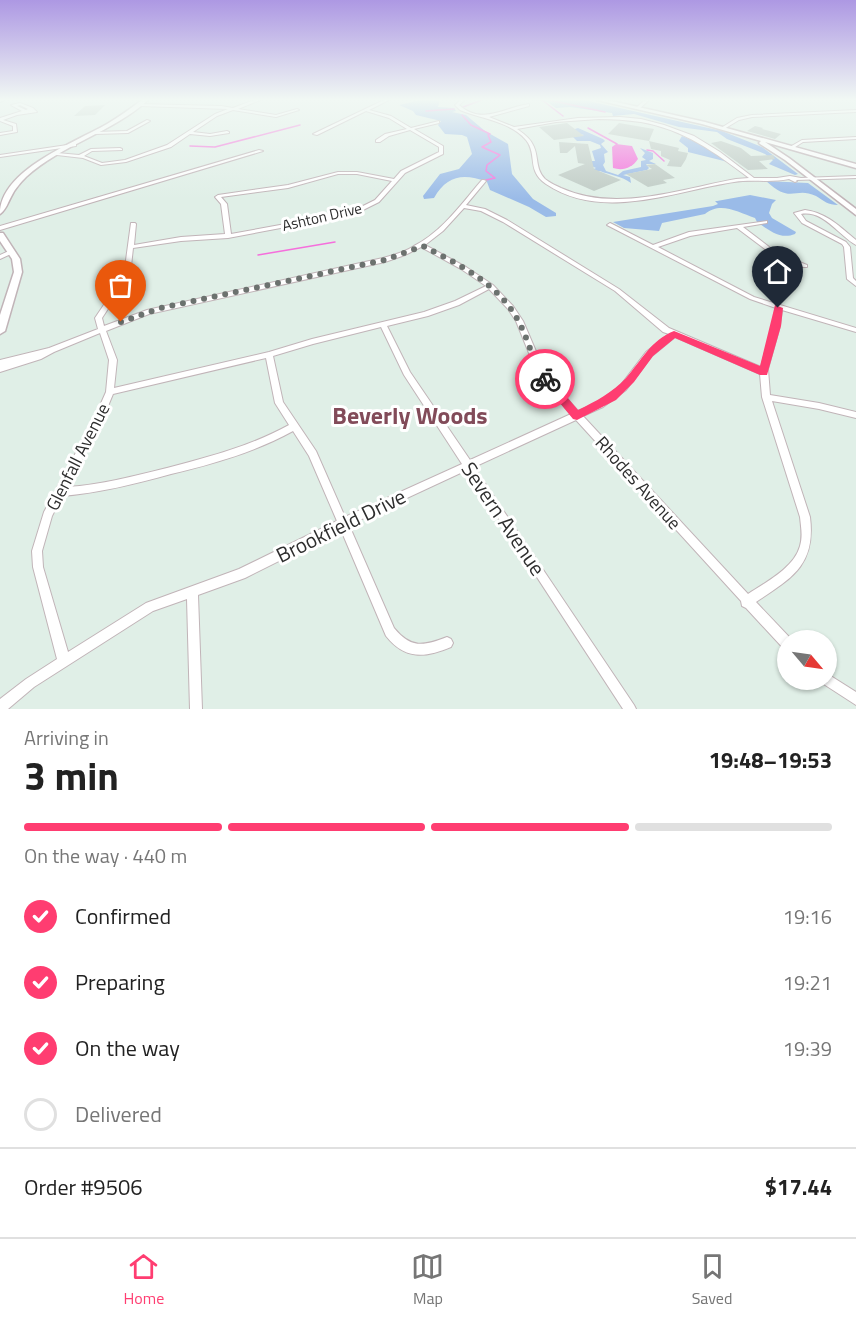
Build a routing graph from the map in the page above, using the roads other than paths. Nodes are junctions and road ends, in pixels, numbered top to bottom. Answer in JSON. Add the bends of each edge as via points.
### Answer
{"nodes":[{"id":1,"x":110,"y":133,"type":"edge"},
{"id":2,"x":189,"y":133,"type":"joint"},
{"id":3,"x":221,"y":133,"type":"edge"},
{"id":4,"x":394,"y":133,"type":"edge"},
{"id":5,"x":416,"y":133,"type":"edge"},
{"id":6,"x":519,"y":133,"type":"edge"},
{"id":7,"x":684,"y":133,"type":"edge"},
{"id":8,"x":736,"y":133,"type":"edge"},
{"id":9,"x":740,"y":133,"type":"edge"},
{"id":10,"x":95,"y":134,"type":"joint"},
{"id":11,"x":856,"y":138,"type":"edge"},
{"id":12,"x":378,"y":141,"type":"dead end"},
{"id":13,"x":74,"y":145,"type":"junction"},
{"id":14,"x":789,"y":148,"type":"junction"},
{"id":15,"x":120,"y":149,"type":"dead end"},
{"id":16,"x":261,"y":151,"type":"dead end"},
{"id":17,"x":57,"y":154,"type":"junction"},
{"id":18,"x":0,"y":156,"type":"edge"},
{"id":19,"x":79,"y":157,"type":"junction"},
{"id":20,"x":787,"y":159,"type":"junction"},
{"id":21,"x":856,"y":165,"type":"edge"},
{"id":22,"x":856,"y":177,"type":"edge"},
{"id":23,"x":752,"y":178,"type":"junction"},
{"id":24,"x":765,"y":178,"type":"junction"},
{"id":25,"x":813,"y":178,"type":"junction"},
{"id":26,"x":795,"y":179,"type":"junction"},
{"id":27,"x":394,"y":180,"type":"junction"},
{"id":28,"x":484,"y":182,"type":"dead end"},
{"id":29,"x":463,"y":206,"type":"junction"},
{"id":30,"x":0,"y":212,"type":"edge"},
{"id":31,"x":856,"y":213,"type":"edge"},
{"id":32,"x":765,"y":222,"type":"dead end"},
{"id":33,"x":133,"y":224,"type":"dead end"},
{"id":34,"x":610,"y":225,"type":"dead end"},
{"id":35,"x":738,"y":226,"type":"junction"},
{"id":36,"x":0,"y":228,"type":"edge"},
{"id":37,"x":0,"y":235,"type":"edge"},
{"id":38,"x":228,"y":236,"type":"junction"},
{"id":39,"x":856,"y":243,"type":"edge"},
{"id":40,"x":423,"y":246,"type":"junction"},
{"id":41,"x":131,"y":247,"type":"junction"},
{"id":42,"x":652,"y":247,"type":"junction"},
{"id":43,"x":11,"y":252,"type":"junction"},
{"id":44,"x":0,"y":256,"type":"edge"},
{"id":45,"x":805,"y":266,"type":"dead end"},
{"id":46,"x":856,"y":284,"type":"edge"},
{"id":47,"x":490,"y":286,"type":"junction"},
{"id":48,"x":778,"y":308,"type":"junction"},
{"id":49,"x":383,"y":325,"type":"junction"},
{"id":50,"x":0,"y":330,"type":"edge"},
{"id":51,"x":100,"y":330,"type":"junction"},
{"id":52,"x":856,"y":330,"type":"edge"},
{"id":53,"x":674,"y":334,"type":"junction"},
{"id":54,"x":51,"y":350,"type":"junction"},
{"id":55,"x":269,"y":355,"type":"junction"},
{"id":56,"x":0,"y":363,"type":"edge"},
{"id":57,"x":0,"y":369,"type":"edge"},
{"id":58,"x":764,"y":372,"type":"junction"},
{"id":59,"x":111,"y":392,"type":"junction"},
{"id":60,"x":766,"y":397,"type":"junction"},
{"id":61,"x":856,"y":415,"type":"edge"},
{"id":62,"x":577,"y":416,"type":"junction"},
{"id":63,"x":294,"y":427,"type":"junction"},
{"id":64,"x":468,"y":465,"type":"junction"},
{"id":65,"x":59,"y":492,"type":"junction"},
{"id":66,"x":343,"y":523,"type":"junction"},
{"id":67,"x":192,"y":592,"type":"junction"},
{"id":68,"x":746,"y":602,"type":"junction"},
{"id":69,"x":777,"y":634,"type":"edge"},
{"id":70,"x":447,"y":644,"type":"dead end"},
{"id":71,"x":64,"y":661,"type":"junction"},
{"id":72,"x":837,"y":686,"type":"edge"},
{"id":73,"x":856,"y":699,"type":"edge"},
{"id":74,"x":0,"y":707,"type":"edge"},
{"id":75,"x":196,"y":709,"type":"edge"},
{"id":76,"x":630,"y":709,"type":"edge"}],
"edges":[{"from":1,"to":10,"type":"street"},
{"from":2,"to":3,"type":"street"},
{"from":2,"to":19,"type":"street","via":[[165,148],[121,162],[102,164]]},
{"from":4,"to":12,"type":"street"},
{"from":5,"to":27,"type":"street","name":"Ashton Drive","via":[[442,150]]},
{"from":6,"to":23,"type":"street","via":[[531,144],[538,176],[583,197],[631,199]]},
{"from":7,"to":23,"type":"street"},
{"from":8,"to":20,"type":"main road"},
{"from":9,"to":14,"type":"main road"},
{"from":10,"to":13,"type":"main road"},
{"from":11,"to":14,"type":"street","via":[[802,141]]},
{"from":13,"to":17,"type":"main road"},
{"from":13,"to":18,"type":"street"},
{"from":14,"to":20,"type":"main road","via":[[784,153]]},
{"from":14,"to":21,"type":"main road"},
{"from":15,"to":19,"type":"street","via":[[91,150]]},
{"from":16,"to":36,"type":"street"},
{"from":17,"to":19,"type":"street"},
{"from":17,"to":30,"type":"main road","via":[[19,179],[6,195]]},
{"from":20,"to":25,"type":"main road"},
{"from":22,"to":25,"type":"street"},
{"from":23,"to":24,"type":"street"},
{"from":24,"to":26,"type":"street"},
{"from":24,"to":26,"type":"street"},
{"from":25,"to":26,"type":"street"},
{"from":25,"to":31,"type":"main road"},
{"from":27,"to":38,"type":"street","name":"Ashton Drive","via":[[381,198],[353,213]]},
{"from":27,"to":38,"type":"street","via":[[357,172],[338,173],[288,186],[220,196]]},
{"from":28,"to":29,"type":"street"},
{"from":29,"to":40,"type":"street"},
{"from":29,"to":53,"type":"street","via":[[505,220],[607,283]]},
{"from":32,"to":35,"type":"street"},
{"from":33,"to":41,"type":"street"},
{"from":34,"to":42,"type":"street"},
{"from":35,"to":42,"type":"street","via":[[679,237]]},
{"from":35,"to":45,"type":"street","via":[[775,254]]},
{"from":37,"to":43,"type":"main road"},
{"from":38,"to":41,"type":"street","name":"Ashton Drive"},
{"from":39,"to":46,"type":"street","via":[[819,214],[797,213],[804,222],[844,243],[850,279]]},
{"from":40,"to":47,"type":"street","name":"Rhodes Avenue"},
{"from":40,"to":51,"type":"street","via":[[385,260],[154,310]]},
{"from":41,"to":51,"type":"street","via":[[127,275],[98,318]]},
{"from":42,"to":48,"type":"street","via":[[737,292]]},
{"from":43,"to":44,"type":"street"},
{"from":43,"to":50,"type":"main road","via":[[17,263],[17,278]]},
{"from":47,"to":49,"type":"street","via":[[436,311]]},
{"from":47,"to":62,"type":"street","name":"Rhodes Avenue","via":[[514,313],[544,377]]},
{"from":48,"to":52,"type":"street"},
{"from":48,"to":58,"type":"street"},
{"from":49,"to":55,"type":"street"},
{"from":49,"to":64,"type":"street","name":"Severn Avenue","via":[[407,374]]},
{"from":51,"to":54,"type":"street"},
{"from":51,"to":59,"type":"street","name":"Glenfall Avenue","via":[[113,360]]},
{"from":53,"to":58,"type":"street"},
{"from":53,"to":62,"type":"street","name":"Brookfield Drive","via":[[649,354],[618,393]]},
{"from":54,"to":56,"type":"street"},
{"from":54,"to":57,"type":"street"},
{"from":55,"to":59,"type":"street"},
{"from":55,"to":63,"type":"street","via":[[279,403]]},
{"from":58,"to":60,"type":"street"},
{"from":59,"to":65,"type":"street","name":"Glenfall Avenue"},
{"from":60,"to":61,"type":"street"},
{"from":60,"to":68,"type":"street","via":[[805,517],[807,536],[795,567]]},
{"from":62,"to":64,"type":"street","name":"Brookfield Drive"},
{"from":62,"to":68,"type":"street","name":"Rhodes Avenue"},
{"from":63,"to":65,"type":"street","via":[[238,452],[114,486]]},
{"from":63,"to":66,"type":"street","via":[[313,454]]},
{"from":64,"to":66,"type":"street","name":"Brookfield Drive"},
{"from":64,"to":76,"type":"street","name":"Severn Avenue"},
{"from":65,"to":71,"type":"street","name":"Glenfall Avenue","via":[[43,525],[37,550],[38,567]]},
{"from":66,"to":67,"type":"street","name":"Brookfield Drive","via":[[256,568]]},
{"from":66,"to":70,"type":"street","via":[[396,640],[417,651]]},
{"from":67,"to":71,"type":"street","name":"Brookfield Drive","via":[[150,608]]},
{"from":67,"to":75,"type":"street"},
{"from":68,"to":69,"type":"street","name":"Rhodes Avenue"},
{"from":71,"to":74,"type":"street","name":"Brookfield Drive"},
{"from":72,"to":73,"type":"street"}]}
